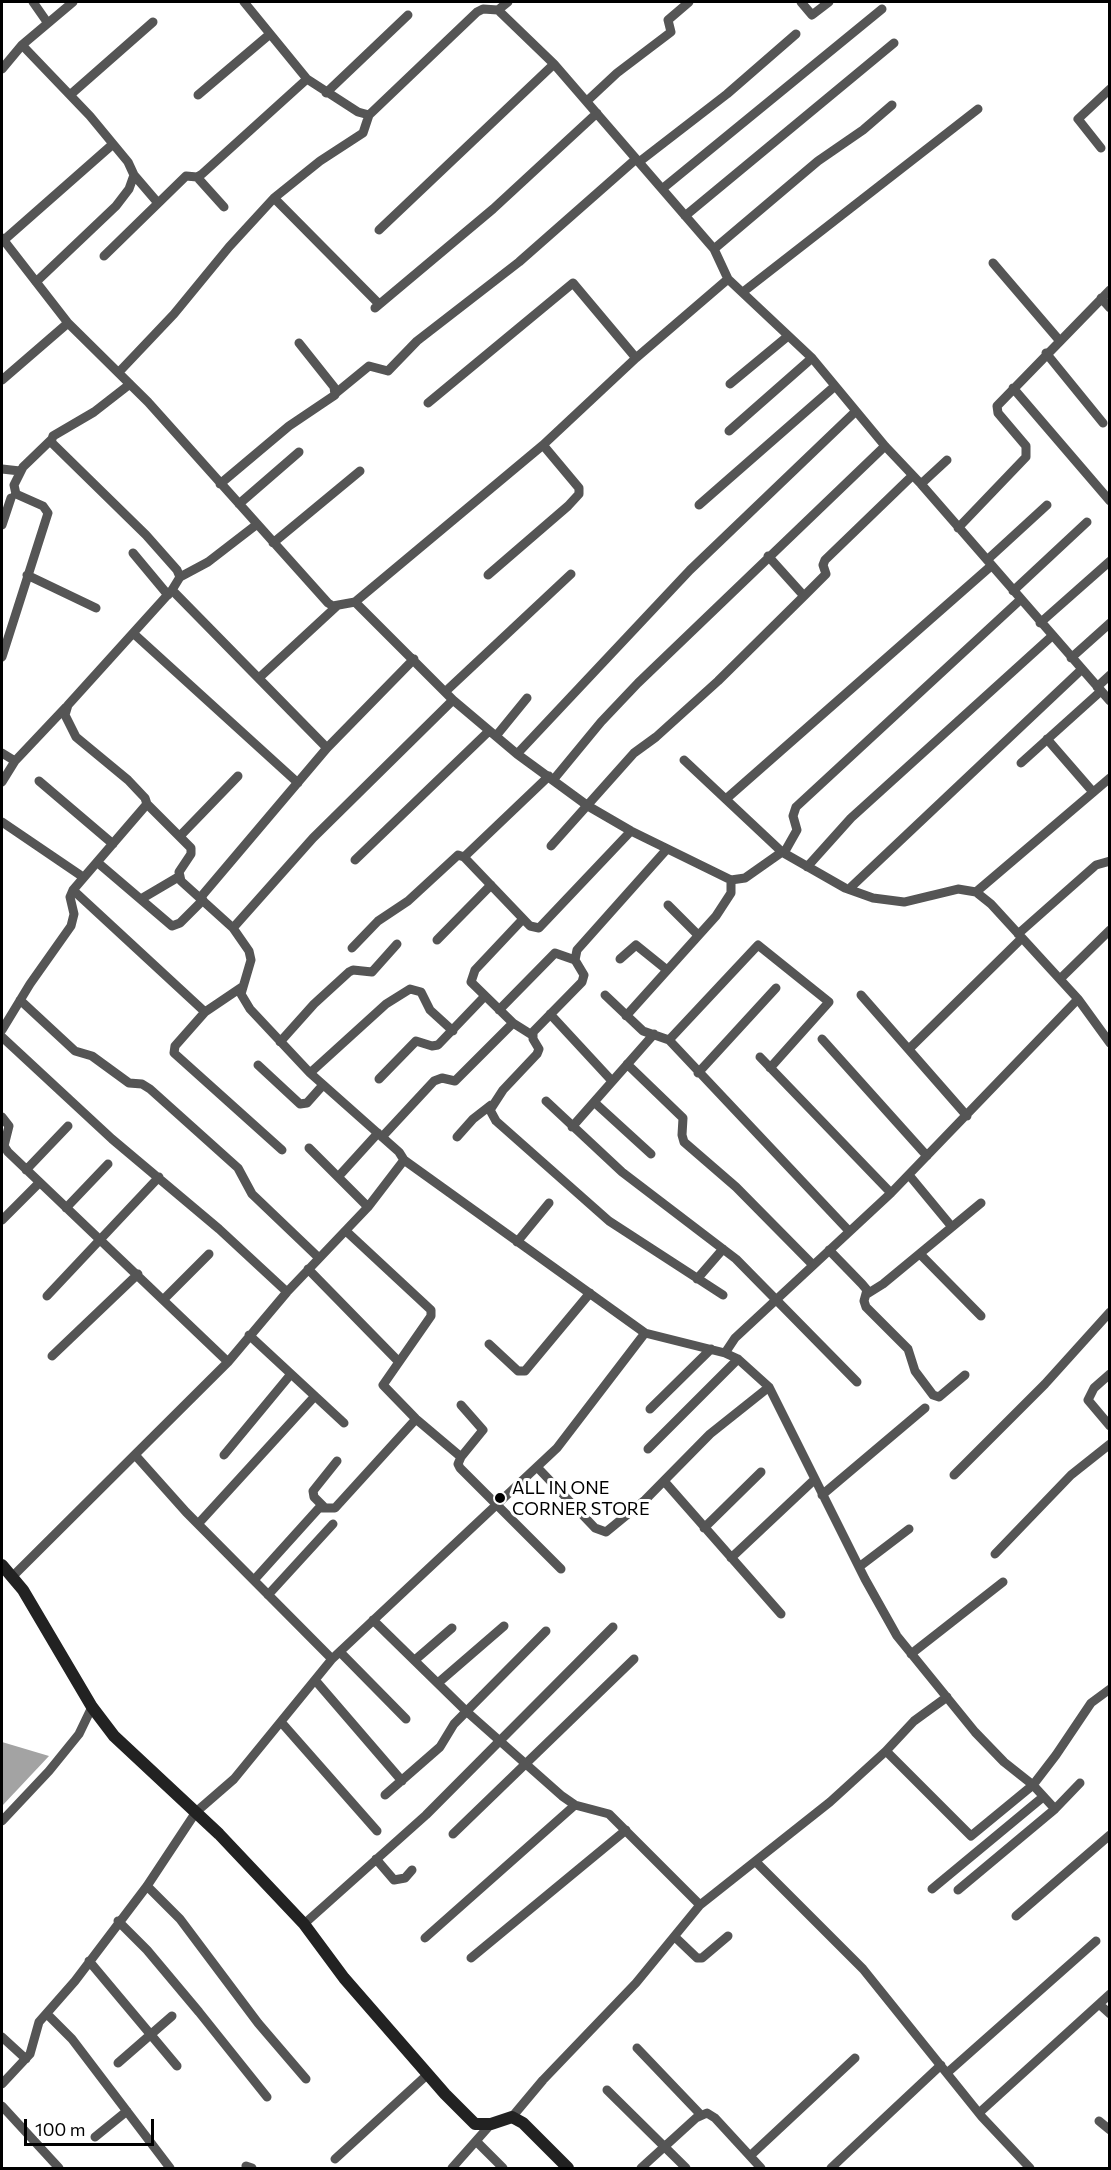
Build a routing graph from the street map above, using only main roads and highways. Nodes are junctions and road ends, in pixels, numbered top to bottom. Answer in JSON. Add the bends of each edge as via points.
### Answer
{"nodes":[{"id":1,"x":2,"y":1565,"type":"edge"},
{"id":2,"x":568,"y":2169,"type":"edge"}],
"edges":[{"from":1,"to":2,"type":"main road","via":[[35,1609],[92,1707],[129,1751],[196,1812],[304,1924],[344,1978],[474,2124],[491,2124],[512,2117],[524,2123]]}]}
